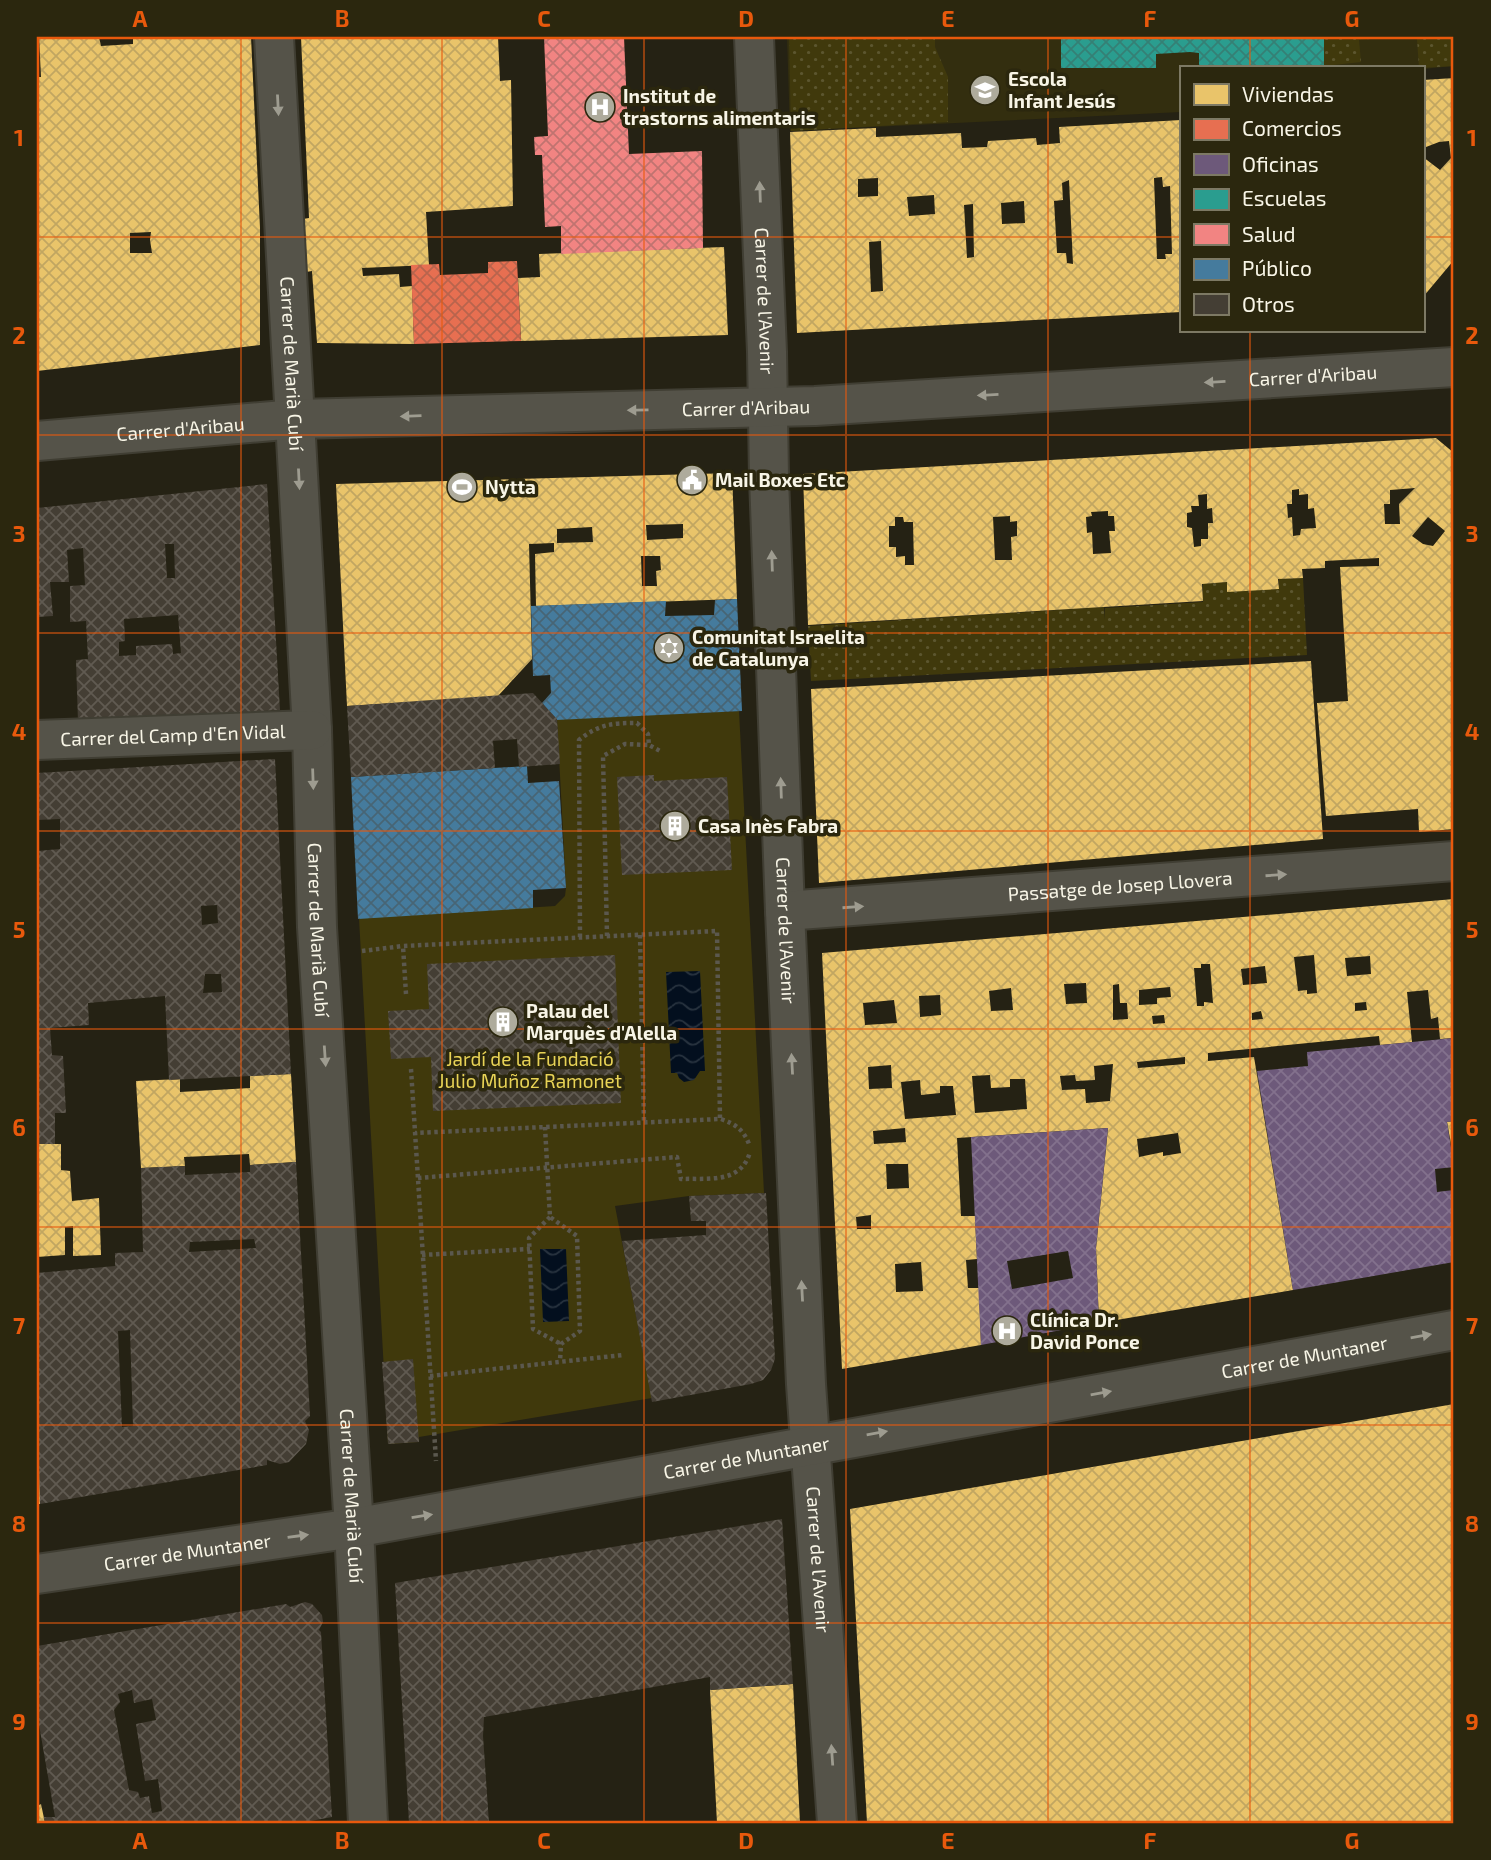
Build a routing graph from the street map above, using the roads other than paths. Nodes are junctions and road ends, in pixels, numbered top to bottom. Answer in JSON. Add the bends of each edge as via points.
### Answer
{"nodes":[{"id":1,"x":274,"y":37,"type":"edge"},
{"id":2,"x":754,"y":37,"type":"edge"},
{"id":3,"x":1454,"y":367,"type":"edge"},
{"id":4,"x":767,"y":408,"type":"junction"},
{"id":5,"x":296,"y":419,"type":"junction"},
{"id":6,"x":37,"y":441,"type":"edge"},
{"id":7,"x":312,"y":730,"type":"junction"},
{"id":8,"x":37,"y":740,"type":"edge"},
{"id":9,"x":1454,"y":861,"type":"edge"},
{"id":10,"x":785,"y":911,"type":"junction"},
{"id":11,"x":1454,"y":1330,"type":"edge"},
{"id":12,"x":810,"y":1445,"type":"junction"},
{"id":13,"x":355,"y":1528,"type":"junction"},
{"id":14,"x":37,"y":1574,"type":"edge"},
{"id":15,"x":368,"y":1823,"type":"edge"},
{"id":16,"x":837,"y":1823,"type":"edge"}],
"edges":[{"from":1,"to":5,"type":"street","name":"Carrer de Marià Cubí","one_way":true},
{"from":4,"to":2,"type":"street","name":"Carrer de l'Avenir","one_way":true},
{"from":3,"to":4,"type":"street","name":"Carrer d'Aribau","one_way":true},
{"from":4,"to":5,"type":"street","name":"Carrer d'Aribau","one_way":true},
{"from":10,"to":4,"type":"street","name":"Carrer de l'Avenir","one_way":true},
{"from":5,"to":6,"type":"street","name":"Carrer d'Aribau"},
{"from":5,"to":7,"type":"street","name":"Carrer de Marià Cubí","one_way":true},
{"from":7,"to":8,"type":"street","name":"Carrer del Camp d'En Vidal"},
{"from":7,"to":13,"type":"street","name":"Carrer de Marià Cubí","one_way":true,"via":[[317,927]]},
{"from":10,"to":9,"type":"street","name":"Passatge de Josep Llovera","one_way":true},
{"from":12,"to":10,"type":"street","name":"Carrer de l'Avenir","one_way":true},
{"from":12,"to":11,"type":"street","name":"Carrer de Muntaner","one_way":true},
{"from":13,"to":12,"type":"street","name":"Carrer de Muntaner","one_way":true},
{"from":16,"to":12,"type":"street","name":"Carrer de l'Avenir","one_way":true},
{"from":14,"to":13,"type":"street","name":"Carrer de Muntaner","one_way":true},
{"from":13,"to":15,"type":"street","name":"Carrer de Marià Cubí"}]}
